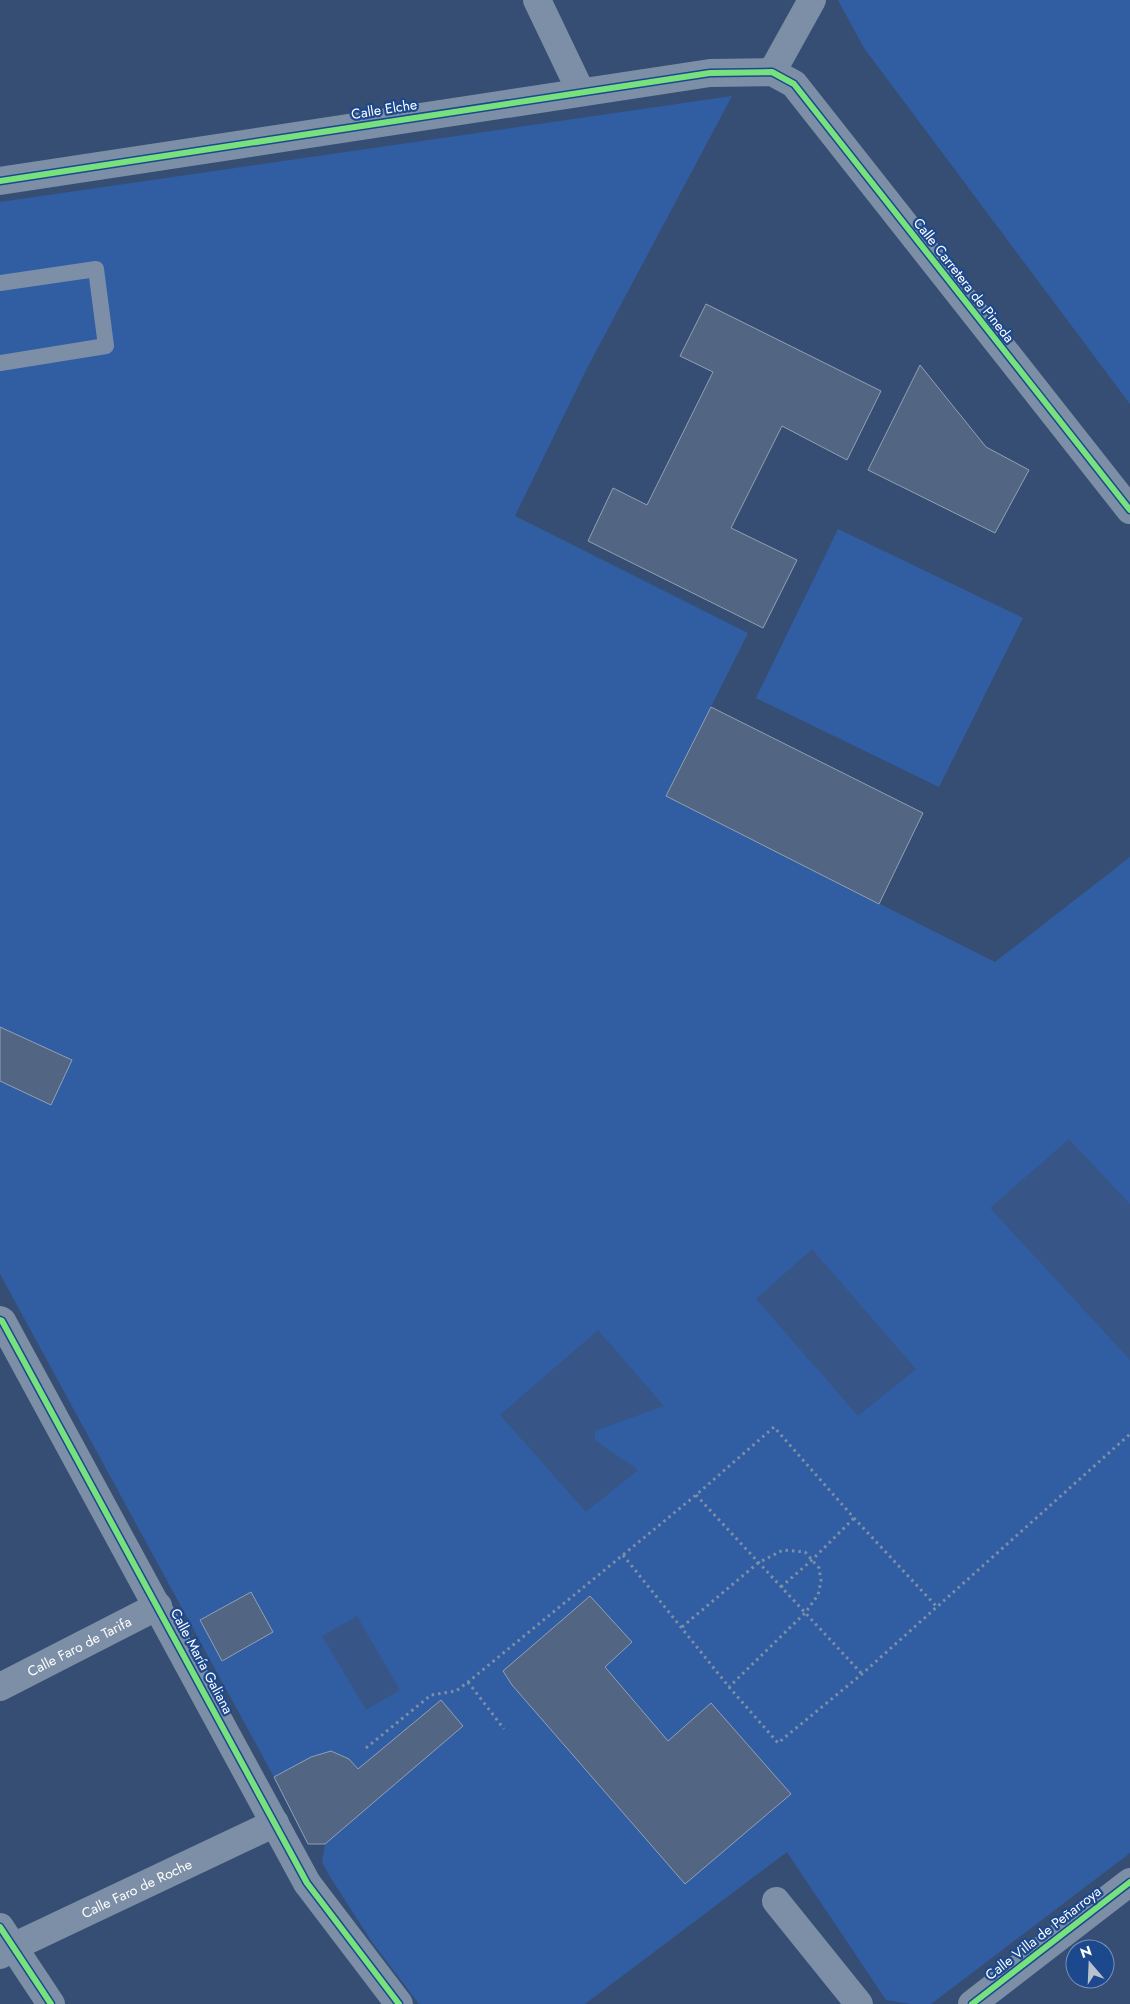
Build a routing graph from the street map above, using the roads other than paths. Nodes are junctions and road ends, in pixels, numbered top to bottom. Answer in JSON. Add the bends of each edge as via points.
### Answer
{"nodes":[{"id":1,"x":537,"y":0,"type":"edge"},
{"id":2,"x":812,"y":0,"type":"edge"},
{"id":3,"x":772,"y":72,"type":"junction"},
{"id":4,"x":581,"y":92,"type":"junction"},
{"id":5,"x":0,"y":181,"type":"edge"},
{"id":6,"x":0,"y":283,"type":"edge"},
{"id":7,"x":0,"y":363,"type":"edge"},
{"id":8,"x":1130,"y":510,"type":"edge"},
{"id":9,"x":0,"y":1320,"type":"edge"},
{"id":10,"x":158,"y":1606,"type":"junction"},
{"id":11,"x":0,"y":1687,"type":"edge"},
{"id":12,"x":275,"y":1822,"type":"junction"},
{"id":13,"x":1130,"y":1882,"type":"edge"},
{"id":14,"x":776,"y":1900,"type":"dead end"},
{"id":15,"x":4,"y":1943,"type":"edge"},
{"id":16,"x":51,"y":2004,"type":"edge"},
{"id":17,"x":399,"y":2004,"type":"edge"},
{"id":18,"x":859,"y":2004,"type":"edge"},
{"id":19,"x":972,"y":2004,"type":"edge"}],
"edges":[{"from":1,"to":4,"type":"street"},
{"from":2,"to":3,"type":"street"},
{"from":3,"to":4,"type":"street","name":"Calle Elche","via":[[710,73]]},
{"from":3,"to":8,"type":"street","name":"Calle Carretera de Pineda","via":[[794,84]]},
{"from":4,"to":5,"type":"street","name":"Calle Elche"},
{"from":6,"to":7,"type":"lane","via":[[96,269],[106,346]]},
{"from":9,"to":10,"type":"street","name":"Calle María Galiana"},
{"from":10,"to":11,"type":"street","name":"Calle Faro de Tarifa"},
{"from":10,"to":12,"type":"street","name":"Calle María Galiana"},
{"from":12,"to":15,"type":"street","name":"Calle Faro de Roche"},
{"from":12,"to":17,"type":"street","name":"Calle María Galiana","via":[[307,1883]]},
{"from":13,"to":19,"type":"street","name":"Calle Villa de Peñarroya"},
{"from":14,"to":18,"type":"street"},
{"from":15,"to":16,"type":"street"}]}
